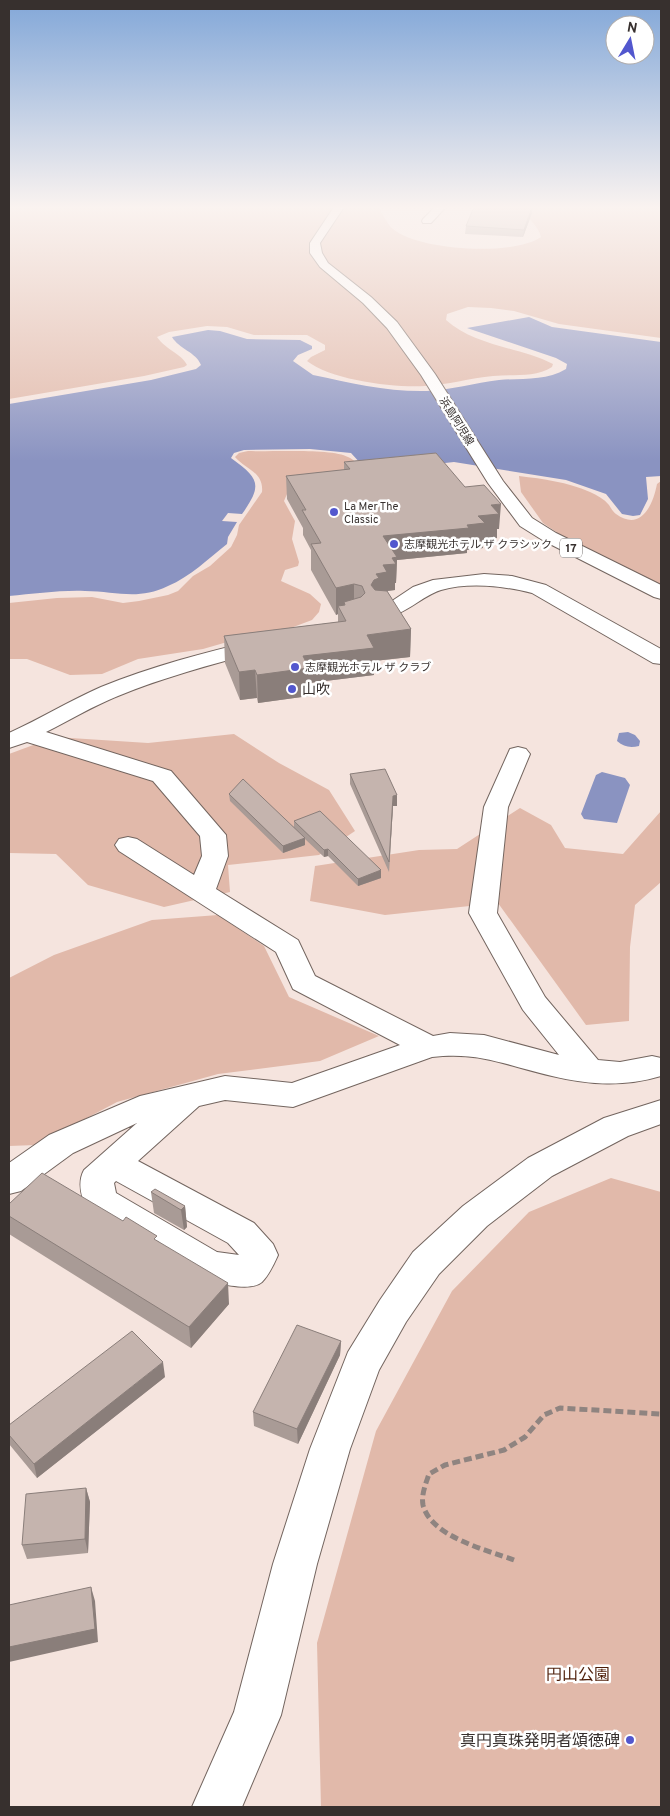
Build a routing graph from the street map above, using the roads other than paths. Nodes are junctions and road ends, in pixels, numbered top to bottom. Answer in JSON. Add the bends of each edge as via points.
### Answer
{"nodes":[{"id":1,"x":358,"y":292,"type":"edge"},
{"id":2,"x":661,"y":593,"type":"edge"},
{"id":3,"x":382,"y":611,"type":"edge"},
{"id":4,"x":280,"y":640,"type":"edge"},
{"id":5,"x":661,"y":658,"type":"edge"},
{"id":6,"x":18,"y":737,"type":"edge"},
{"id":7,"x":518,"y":754,"type":"dead end"},
{"id":8,"x":128,"y":846,"type":"dead end"},
{"id":9,"x":201,"y":892,"type":"junction"},
{"id":10,"x":429,"y":1047,"type":"junction"},
{"id":11,"x":652,"y":1067,"type":"dead end"},
{"id":12,"x":588,"y":1071,"type":"junction"},
{"id":13,"x":190,"y":1096,"type":"junction"},
{"id":14,"x":661,"y":1112,"type":"edge"},
{"id":15,"x":113,"y":1164,"type":"dead end"},
{"id":16,"x":9,"y":1181,"type":"edge"},
{"id":17,"x":217,"y":1807,"type":"edge"}],
"edges":[{"from":1,"to":2,"type":"main road","name":"浜島阿児線","number":"17","via":[[392,325],[428,374],[496,483],[526,522]]},
{"from":3,"to":5,"type":"main road","via":[[396,608],[420,591],[440,584],[484,580],[512,582],[539,590]]},
{"from":4,"to":6,"type":"main road","via":[[114,690]]},
{"from":6,"to":9,"type":"main road","via":[[162,776],[213,834],[215,856]]},
{"from":7,"to":12,"type":"main road","via":[[496,807],[483,912],[534,1003]]},
{"from":8,"to":9,"type":"main road"},
{"from":9,"to":10,"type":"main road","via":[[288,947],[303,982]]},
{"from":10,"to":12,"type":"main road","via":[[450,1044],[484,1046],[552,1065]]},
{"from":10,"to":13,"type":"main road","via":[[293,1095],[224,1088]]},
{"from":11,"to":12,"type":"main road","via":[[620,1073]]},
{"from":13,"to":15,"type":"main road"},
{"from":13,"to":16,"type":"main road","via":[[140,1108],[61,1144]]},
{"from":14,"to":17,"type":"main road","via":[[616,1128],[540,1167],[476,1216],[426,1262],[393,1311],[362,1364],[330,1449],[295,1564],[257,1715]]}]}
